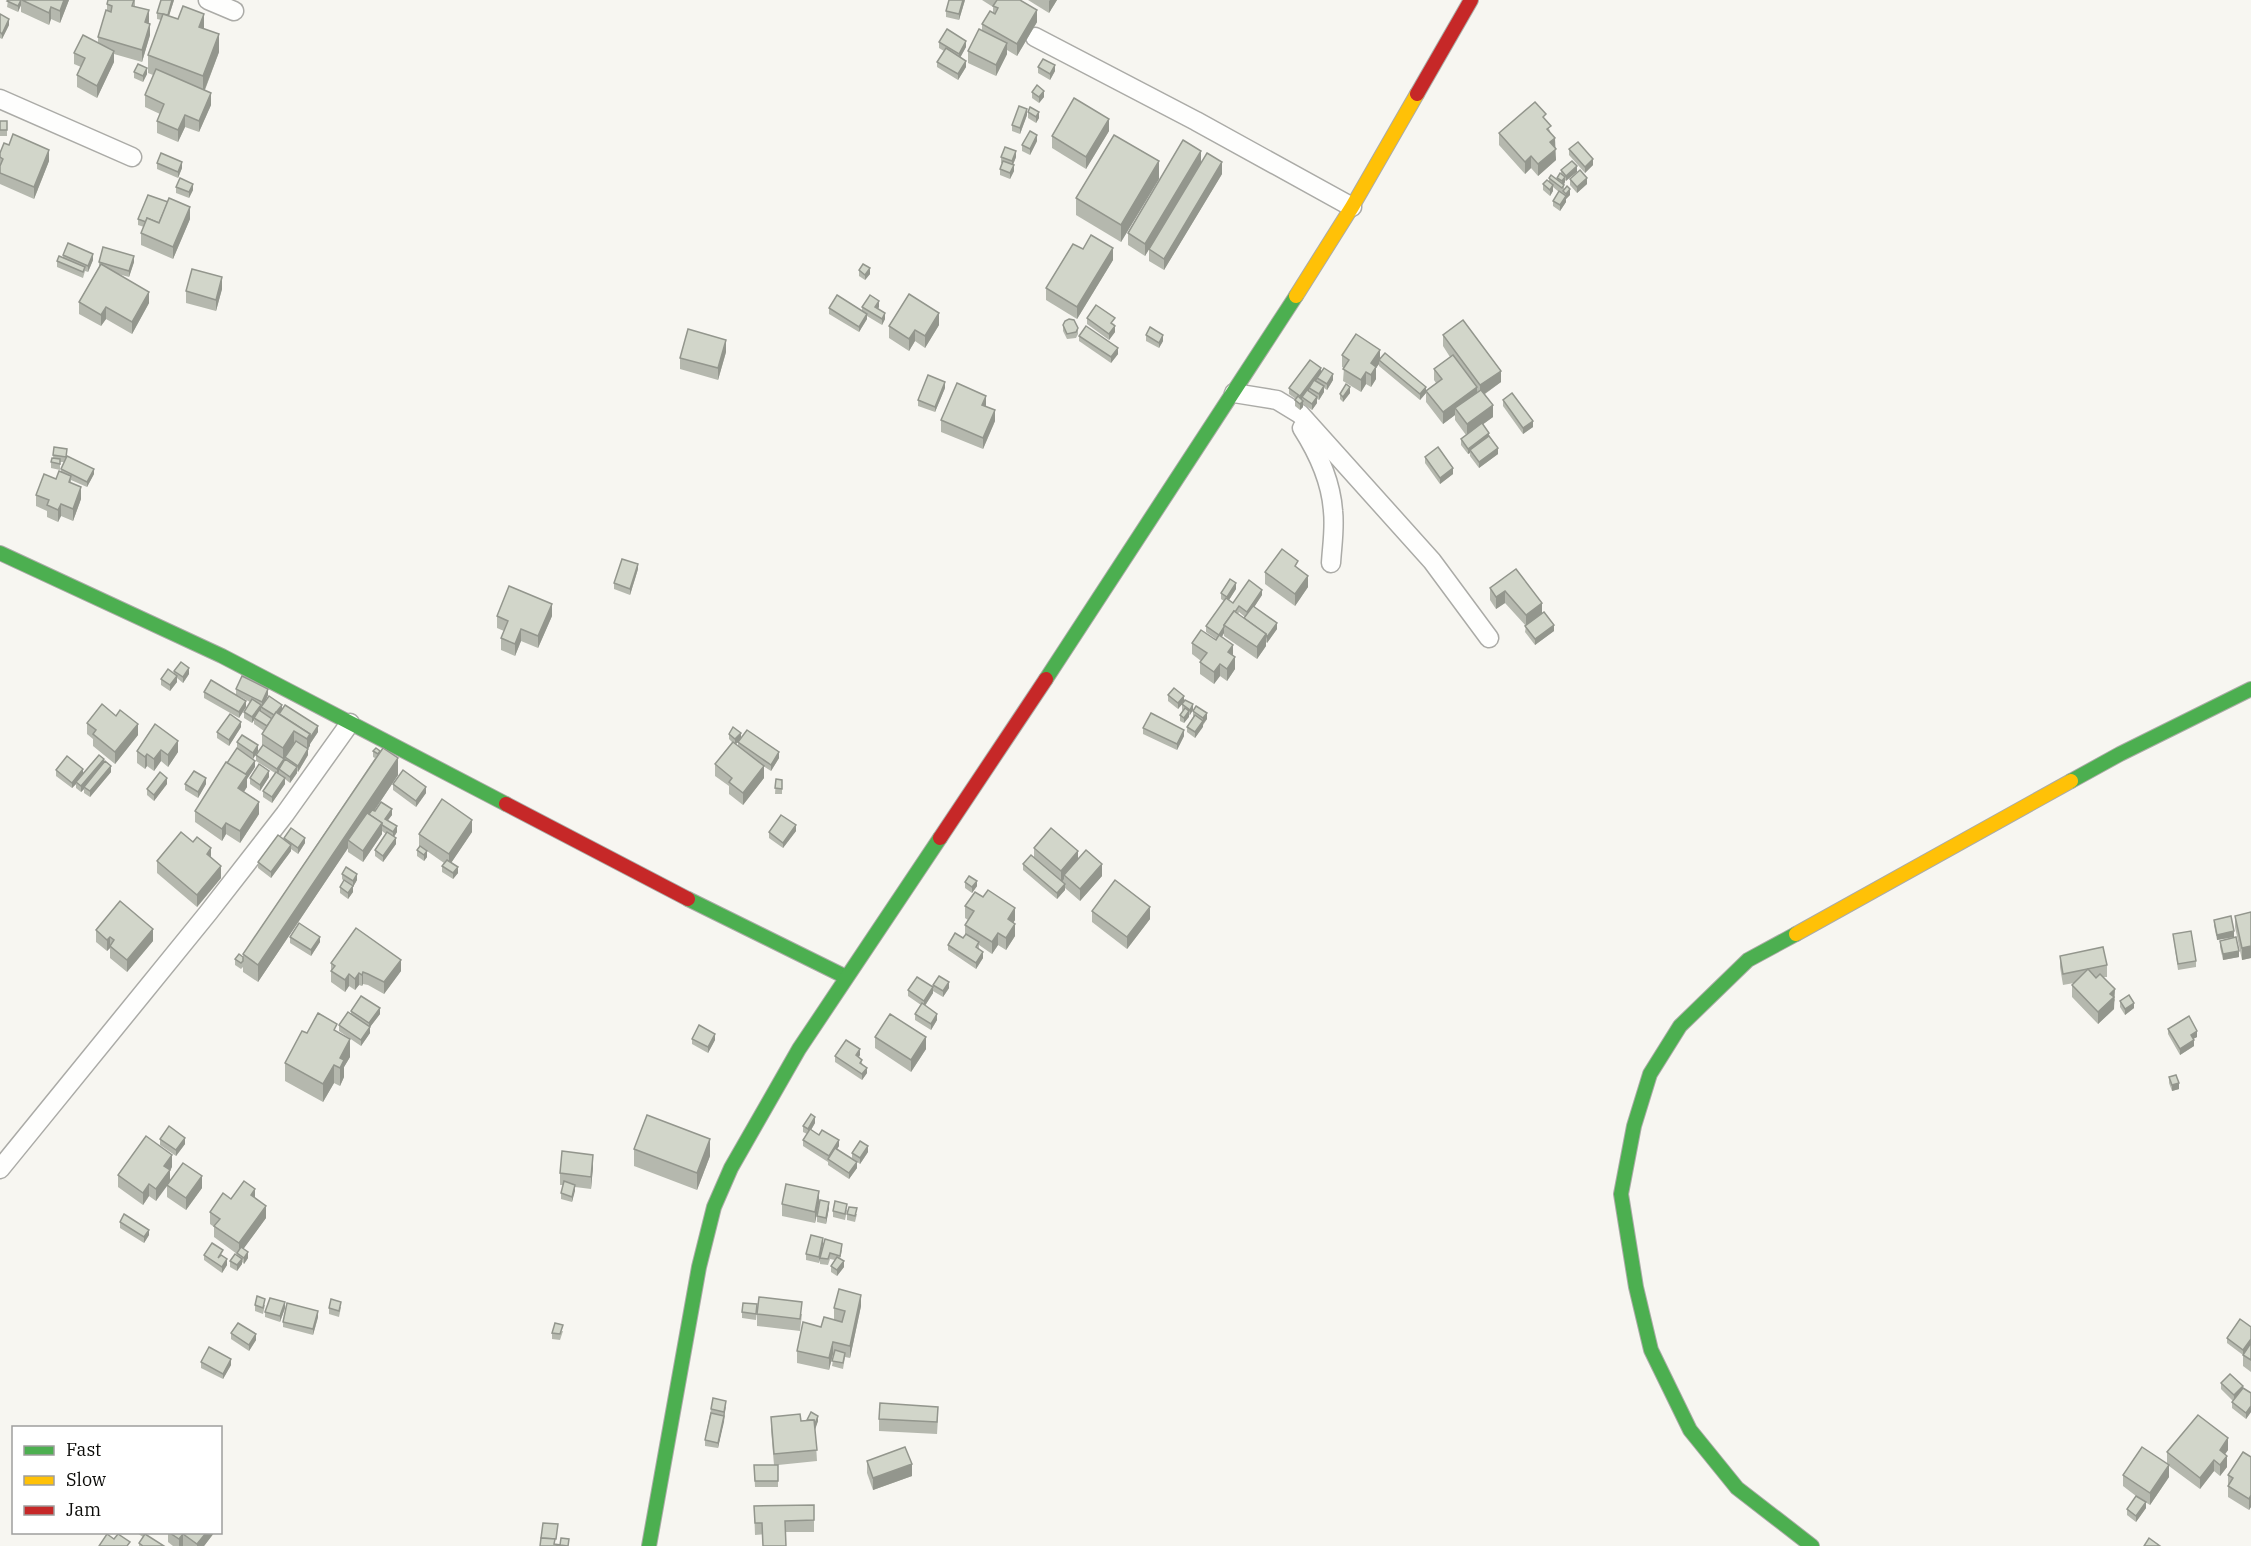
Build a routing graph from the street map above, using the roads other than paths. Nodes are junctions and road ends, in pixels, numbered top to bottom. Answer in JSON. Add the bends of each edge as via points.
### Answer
{"nodes":[{"id":1,"x":208,"y":0,"type":"edge"},
{"id":2,"x":1471,"y":0,"type":"edge"},
{"id":3,"x":234,"y":11,"type":"dead end"},
{"id":4,"x":1035,"y":37,"type":"dead end"},
{"id":5,"x":0,"y":99,"type":"edge"},
{"id":6,"x":132,"y":156,"type":"dead end"},
{"id":7,"x":1352,"y":207,"type":"junction"},
{"id":8,"x":1234,"y":393,"type":"junction"},
{"id":9,"x":1276,"y":400,"type":"junction"},
{"id":10,"x":0,"y":553,"type":"edge"},
{"id":11,"x":1331,"y":562,"type":"dead end"},
{"id":12,"x":1489,"y":638,"type":"dead end"},
{"id":13,"x":2251,"y":689,"type":"edge"},
{"id":14,"x":350,"y":723,"type":"junction"},
{"id":15,"x":846,"y":977,"type":"junction"},
{"id":16,"x":0,"y":1169,"type":"edge"},
{"id":17,"x":649,"y":1546,"type":"edge"},
{"id":18,"x":1812,"y":1546,"type":"edge"}],
"edges":[{"from":1,"to":3,"type":"street"},
{"from":2,"to":7,"type":"street"},
{"from":4,"to":7,"type":"street"},
{"from":5,"to":6,"type":"street"},
{"from":7,"to":8,"type":"street"},
{"from":8,"to":9,"type":"street"},
{"from":8,"to":15,"type":"street"},
{"from":9,"to":11,"type":"street","via":[[1297,420],[1326,474],[1334,511]]},
{"from":9,"to":12,"type":"street","via":[[1300,414],[1416,543]]},
{"from":10,"to":14,"type":"street","via":[[222,656]]},
{"from":13,"to":18,"type":"street","via":[[2120,754],[1748,960],[1680,1026],[1650,1074],[1634,1126],[1622,1194],[1636,1287],[1651,1350],[1690,1430],[1737,1488]]},
{"from":14,"to":15,"type":"street"},
{"from":14,"to":16,"type":"street","via":[[215,904]]},
{"from":15,"to":17,"type":"street","via":[[761,1113],[714,1207],[699,1267]]}]}
